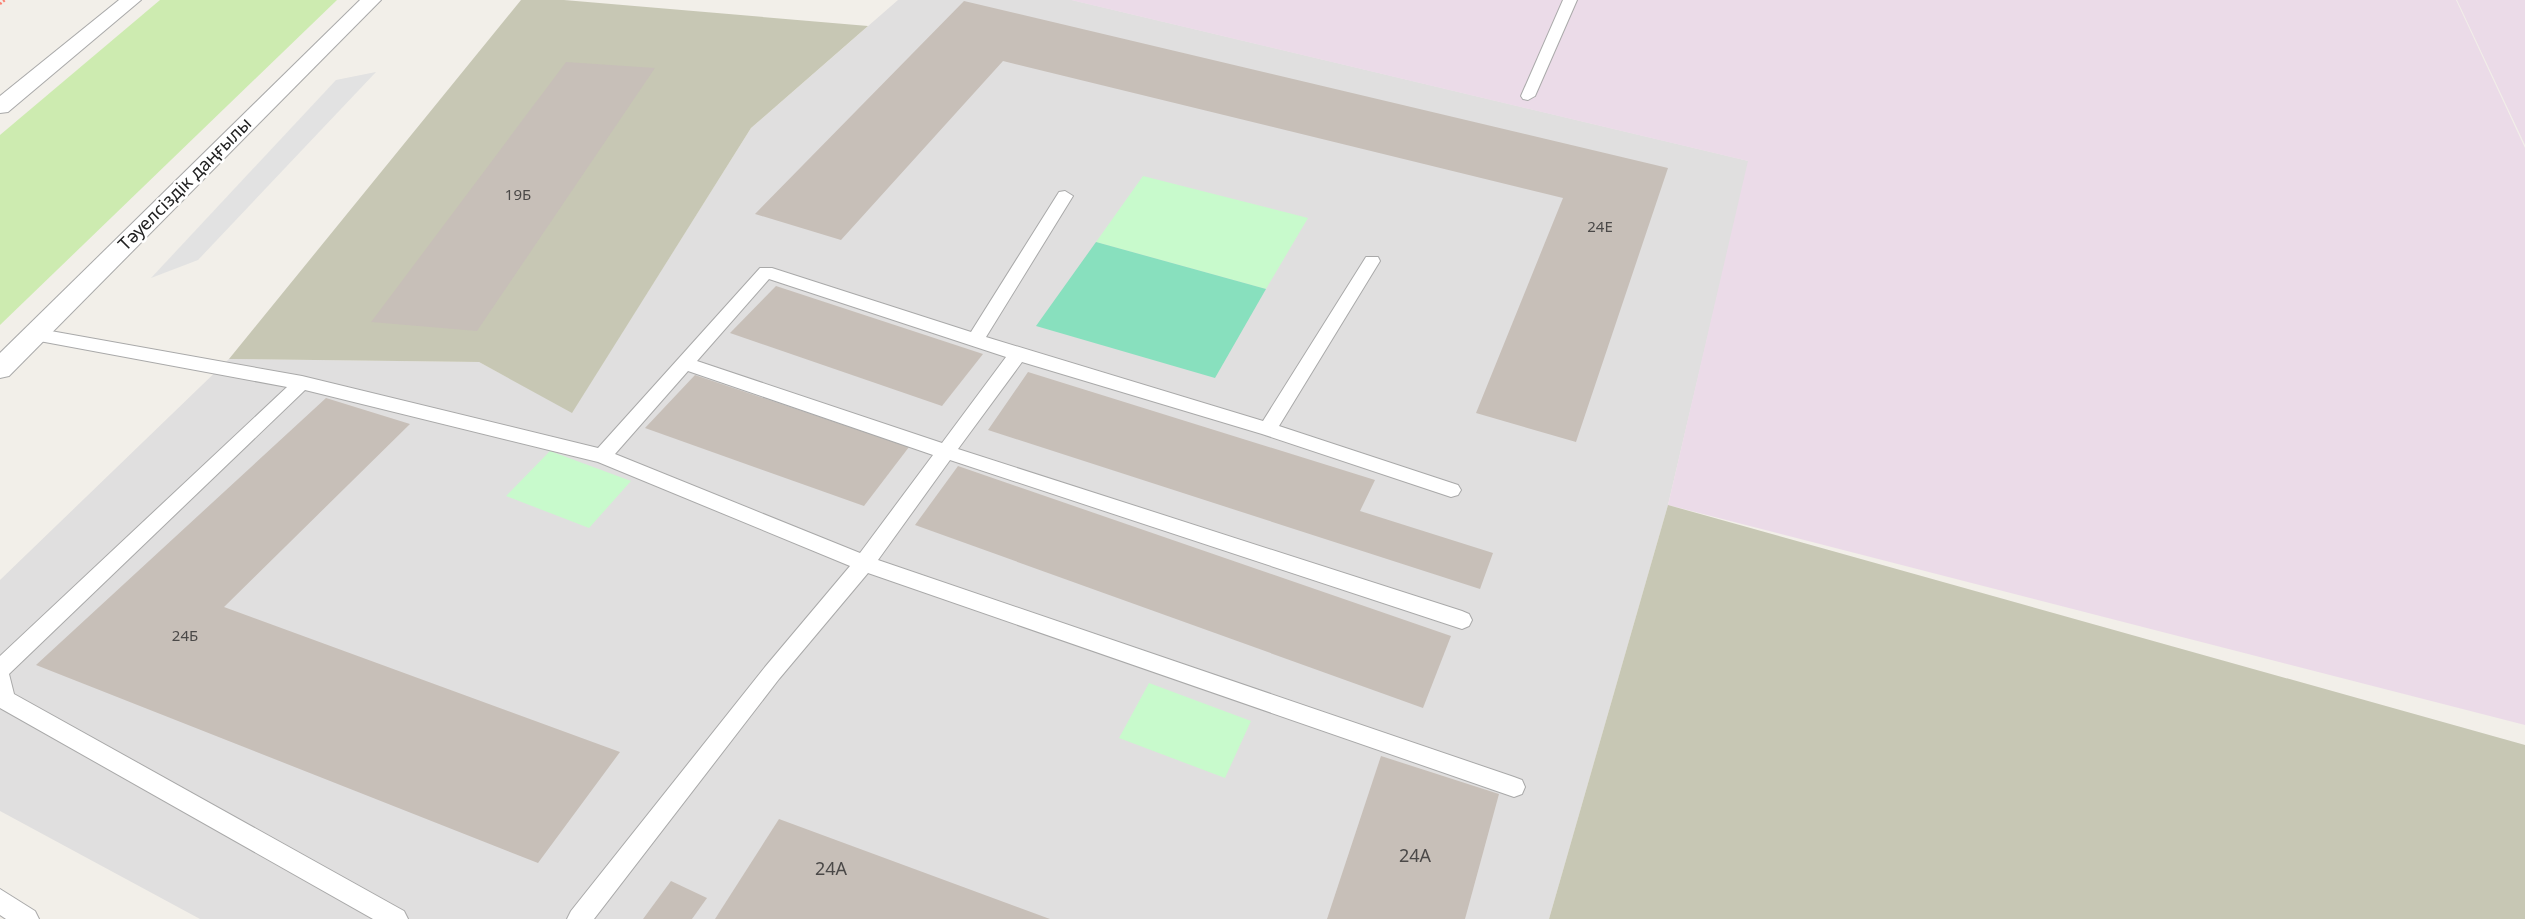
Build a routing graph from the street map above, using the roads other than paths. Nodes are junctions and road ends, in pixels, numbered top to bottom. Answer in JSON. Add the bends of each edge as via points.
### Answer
{"nodes":[{"id":1,"x":131,"y":0,"type":"edge"},
{"id":2,"x":372,"y":0,"type":"edge"},
{"id":3,"x":1570,"y":0,"type":"edge"},
{"id":4,"x":1528,"y":96,"type":"dead end"},
{"id":5,"x":0,"y":107,"type":"edge"},
{"id":6,"x":1065,"y":196,"type":"dead end"},
{"id":7,"x":1372,"y":261,"type":"dead end"},
{"id":8,"x":34,"y":334,"type":"junction"},
{"id":9,"x":976,"y":339,"type":"junction"},
{"id":10,"x":1018,"y":354,"type":"junction"},
{"id":11,"x":685,"y":362,"type":"junction"},
{"id":12,"x":0,"y":369,"type":"edge"},
{"id":13,"x":302,"y":383,"type":"junction"},
{"id":14,"x":1267,"y":429,"type":"junction"},
{"id":15,"x":946,"y":452,"type":"junction"},
{"id":16,"x":602,"y":456,"type":"junction"},
{"id":17,"x":1451,"y":490,"type":"dead end"},
{"id":18,"x":864,"y":563,"type":"junction"},
{"id":19,"x":1462,"y":620,"type":"dead end"},
{"id":20,"x":0,"y":669,"type":"edge"},
{"id":21,"x":0,"y":677,"type":"edge"},
{"id":22,"x":1514,"y":787,"type":"dead end"},
{"id":23,"x":0,"y":900,"type":"edge"},
{"id":24,"x":26,"y":919,"type":"edge"},
{"id":25,"x":396,"y":919,"type":"edge"},
{"id":26,"x":579,"y":919,"type":"edge"}],
"edges":[{"from":1,"to":5,"type":"street"},
{"from":2,"to":8,"type":"street","name":"Тәуелсіздік даңғылы"},
{"from":3,"to":4,"type":"lane"},
{"from":6,"to":9,"type":"lane"},
{"from":7,"to":14,"type":"lane"},
{"from":8,"to":12,"type":"street","name":"Тәуелсіздік даңғылы"},
{"from":8,"to":13,"type":"lane"},
{"from":9,"to":10,"type":"lane"},
{"from":9,"to":11,"type":"lane","via":[[766,272]]},
{"from":10,"to":14,"type":"lane"},
{"from":10,"to":15,"type":"lane"},
{"from":11,"to":15,"type":"lane"},
{"from":11,"to":16,"type":"lane"},
{"from":13,"to":16,"type":"lane"},
{"from":13,"to":20,"type":"lane"},
{"from":14,"to":17,"type":"lane"},
{"from":15,"to":18,"type":"lane"},
{"from":15,"to":19,"type":"lane"},
{"from":16,"to":18,"type":"lane"},
{"from":18,"to":22,"type":"lane"},
{"from":18,"to":26,"type":"lane","via":[[766,681]]},
{"from":21,"to":25,"type":"lane","via":[[5,700]]},
{"from":23,"to":24,"type":"lane"}]}
